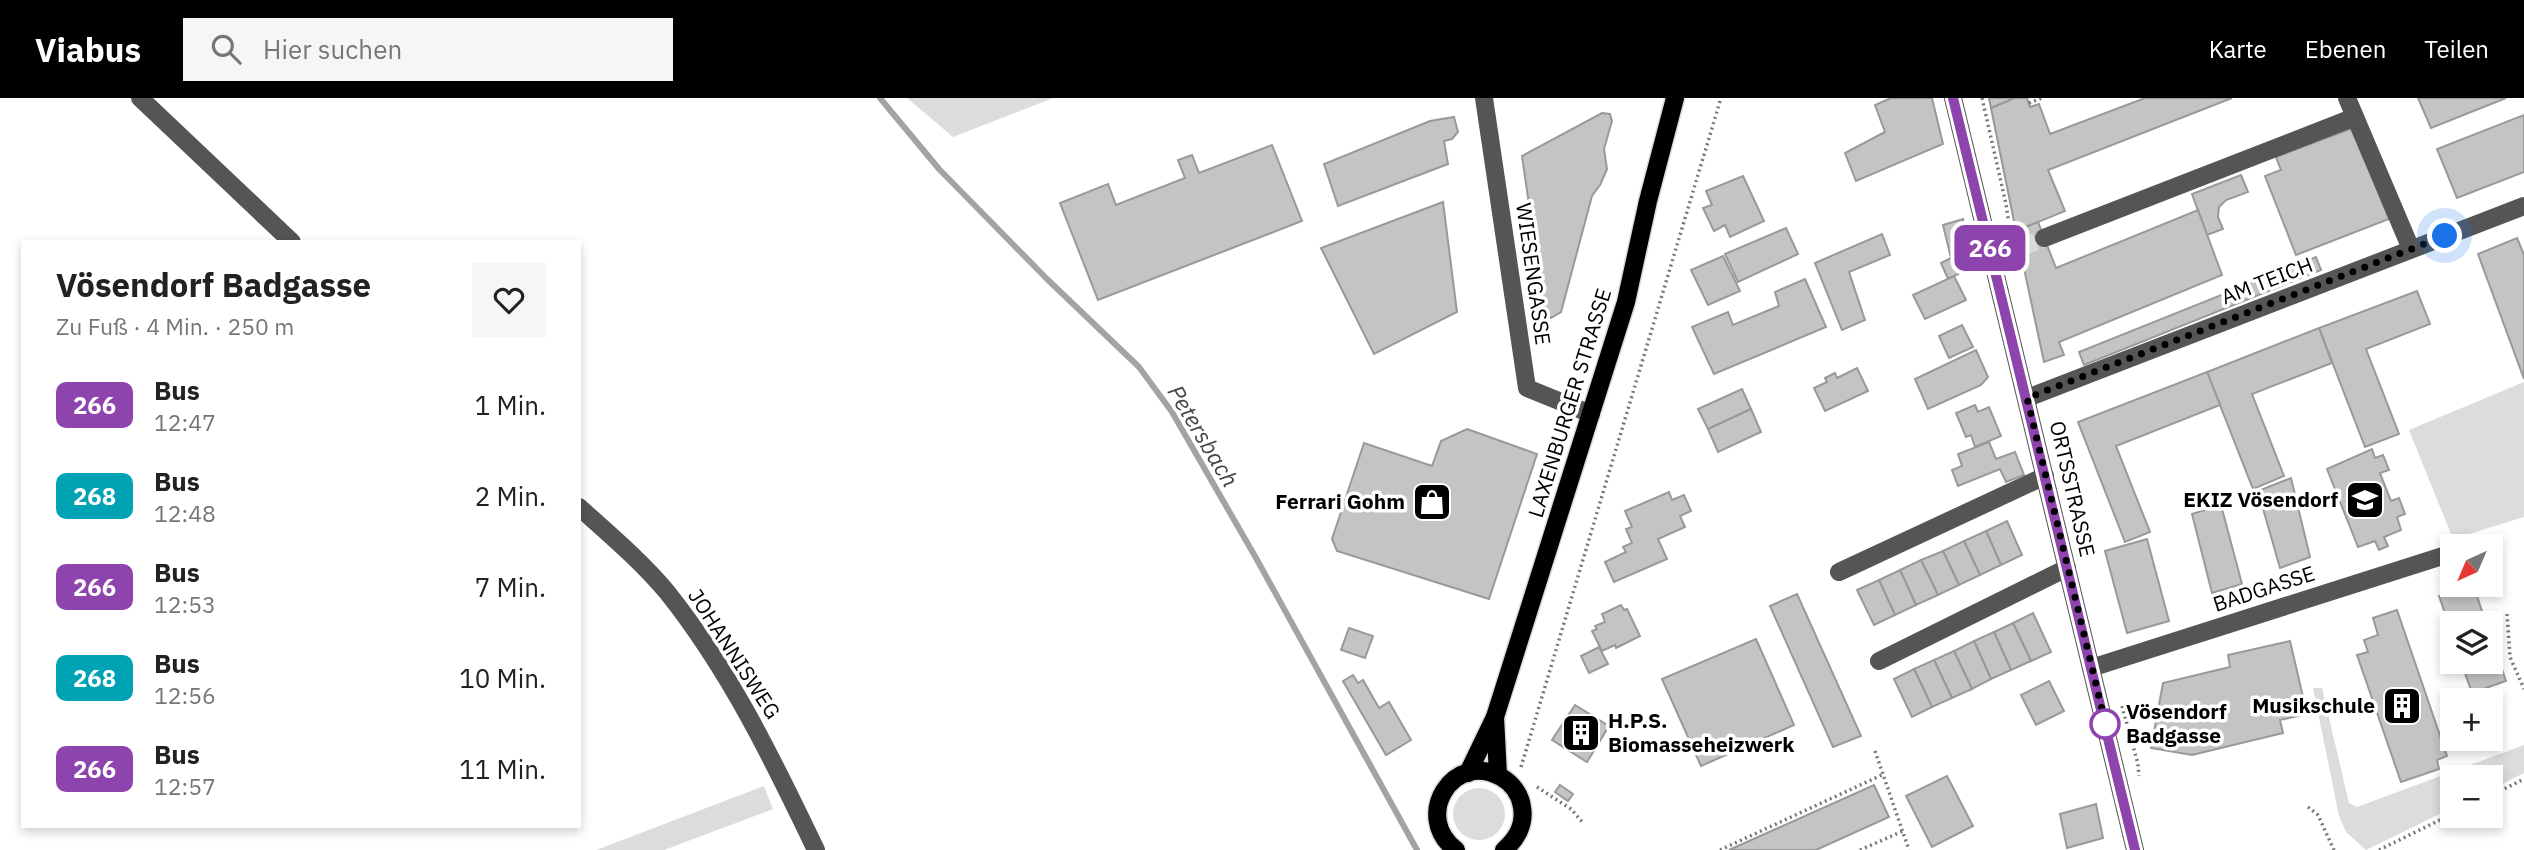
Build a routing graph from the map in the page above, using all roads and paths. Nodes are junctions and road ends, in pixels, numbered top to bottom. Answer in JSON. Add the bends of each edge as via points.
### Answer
{"nodes":[{"id":1,"x":140,"y":98,"type":"edge"},
{"id":2,"x":1484,"y":98,"type":"edge"},
{"id":3,"x":1675,"y":98,"type":"edge"},
{"id":4,"x":1721,"y":98,"type":"edge"},
{"id":5,"x":1953,"y":98,"type":"edge"},
{"id":6,"x":2042,"y":98,"type":"edge"},
{"id":7,"x":2347,"y":98,"type":"edge"},
{"id":8,"x":2029,"y":103,"type":"dead end"},
{"id":9,"x":2355,"y":117,"type":"junction"},
{"id":10,"x":1993,"y":118,"type":"dead end"},
{"id":11,"x":1987,"y":121,"type":"dead end"},
{"id":12,"x":2524,"y":205,"type":"edge"},
{"id":13,"x":2044,"y":238,"type":"tunnel mouth"},
{"id":14,"x":290,"y":240,"type":"edge"},
{"id":15,"x":2019,"y":248,"type":"tunnel mouth"},
{"id":16,"x":2411,"y":249,"type":"junction"},
{"id":17,"x":1992,"y":259,"type":"junction"},
{"id":18,"x":2027,"y":398,"type":"junction"},
{"id":19,"x":1591,"y":414,"type":"junction"},
{"id":20,"x":2045,"y":476,"type":"junction"},
{"id":21,"x":581,"y":509,"type":"edge"},
{"id":22,"x":2440,"y":557,"type":"edge"},
{"id":23,"x":2067,"y":568,"type":"junction"},
{"id":24,"x":1839,"y":572,"type":"dead end"},
{"id":25,"x":2507,"y":614,"type":"dead end"},
{"id":26,"x":1880,"y":660,"type":"dead end"},
{"id":27,"x":2091,"y":668,"type":"junction"},
{"id":28,"x":2524,"y":689,"type":"edge"},
{"id":29,"x":1495,"y":717,"type":"junction"},
{"id":30,"x":1875,"y":751,"type":"dead end"},
{"id":31,"x":1468,"y":773,"type":"junction"},
{"id":32,"x":1498,"y":775,"type":"junction"},
{"id":33,"x":1884,"y":775,"type":"junction"},
{"id":34,"x":1522,"y":778,"type":"dead end"},
{"id":35,"x":2524,"y":779,"type":"edge"},
{"id":36,"x":1532,"y":784,"type":"dead end"},
{"id":37,"x":2503,"y":790,"type":"edge"},
{"id":38,"x":2308,"y":807,"type":"dead end"},
{"id":39,"x":2440,"y":820,"type":"edge"},
{"id":40,"x":1584,"y":824,"type":"dead end"},
{"id":41,"x":1904,"y":830,"type":"junction"},
{"id":42,"x":1449,"y":847,"type":"edge"},
{"id":43,"x":816,"y":850,"type":"edge"},
{"id":44,"x":1504,"y":850,"type":"edge"},
{"id":45,"x":1720,"y":850,"type":"edge"},
{"id":46,"x":1860,"y":850,"type":"edge"},
{"id":47,"x":1909,"y":850,"type":"edge"},
{"id":48,"x":2135,"y":850,"type":"edge"},
{"id":49,"x":2334,"y":850,"type":"edge"},
{"id":50,"x":2379,"y":850,"type":"edge"}],
"edges":[{"from":1,"to":14,"type":"street"},
{"from":2,"to":19,"type":"street","name":"WIESENGASSE","via":[[1527,388]]},
{"from":3,"to":19,"type":"main road","name":"LAXENBURGER STRASSE","via":[[1626,302]]},
{"from":4,"to":34,"type":"path","via":[[1521,764]]},
{"from":5,"to":17,"type":"street","name":"ORTSSTRASSE"},
{"from":6,"to":8,"type":"path"},
{"from":7,"to":9,"type":"street"},
{"from":9,"to":13,"type":"street"},
{"from":9,"to":16,"type":"street"},
{"from":10,"to":11,"type":"path"},
{"from":12,"to":16,"type":"street","name":"AM TEICH"},
{"from":15,"to":17,"type":"street"},
{"from":16,"to":18,"type":"street","name":"AM TEICH"},
{"from":17,"to":18,"type":"street","name":"ORTSSTRASSE"},
{"from":18,"to":20,"type":"street","name":"ORTSSTRASSE"},
{"from":19,"to":29,"type":"main road","name":"LAXENBURGER STRASSE"},
{"from":20,"to":23,"type":"street","name":"ORTSSTRASSE"},
{"from":20,"to":24,"type":"street"},
{"from":21,"to":43,"type":"street","name":"JOHANNISWEG","via":[[634,556],[697,634],[745,707]]},
{"from":22,"to":27,"type":"street","name":"BADGASSE"},
{"from":23,"to":26,"type":"street"},
{"from":23,"to":27,"type":"street","name":"ORTSSTRASSE"},
{"from":25,"to":28,"type":"path","via":[[2510,657]]},
{"from":27,"to":48,"type":"street","name":"ORTSSTRASSE"},
{"from":29,"to":31,"type":"main road","name":"LAXENBURGER STRASSE"},
{"from":29,"to":32,"type":"main road","name":"LAXENBURGER STRASSE"},
{"from":30,"to":33,"type":"path"},
{"from":31,"to":32,"type":"main road"},
{"from":31,"to":42,"type":"main road","name":"LAXENBURGER STRASSE","via":[[1453,780],[1438,802],[1438,827]]},
{"from":32,"to":44,"type":"main road","via":[[1515,790],[1523,812],[1518,834]]},
{"from":33,"to":41,"type":"path"},
{"from":33,"to":45,"type":"path"},
{"from":35,"to":37,"type":"path"},
{"from":36,"to":40,"type":"path","via":[[1571,809]]},
{"from":38,"to":49,"type":"path","via":[[2318,815]]},
{"from":39,"to":50,"type":"path"},
{"from":41,"to":46,"type":"path"},
{"from":41,"to":47,"type":"path"}]}
